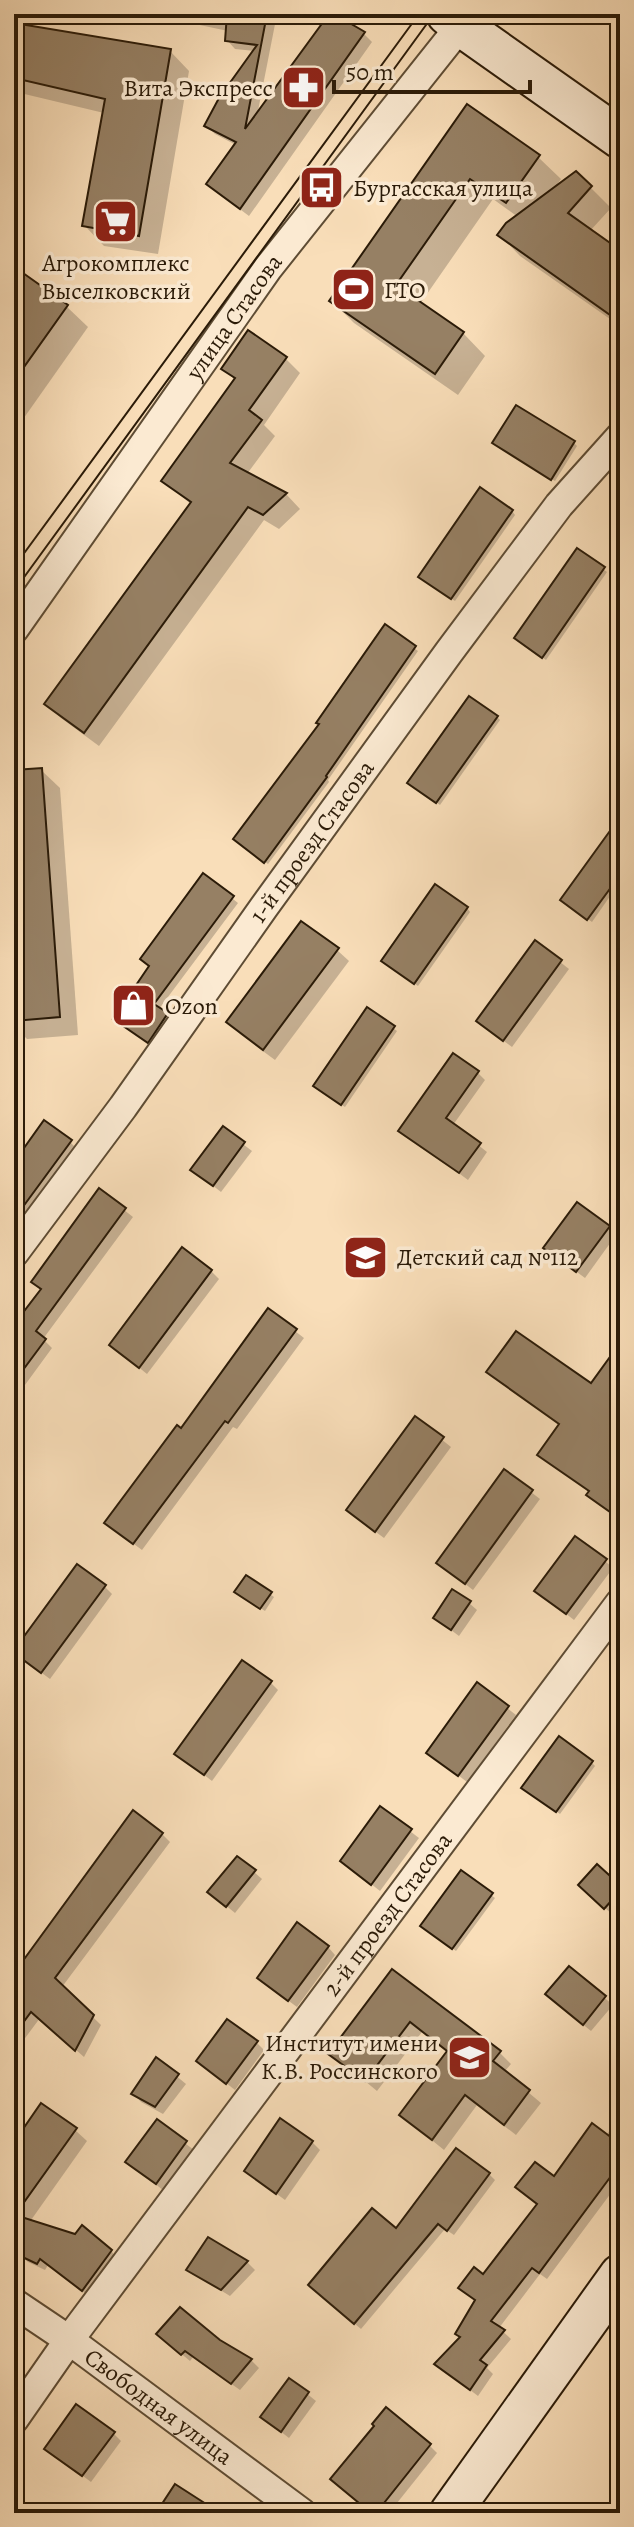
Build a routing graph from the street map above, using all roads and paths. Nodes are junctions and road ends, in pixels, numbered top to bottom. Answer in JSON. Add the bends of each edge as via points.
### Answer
{"nodes":[{"id":1,"x":459,"y":18,"type":"edge"},
{"id":2,"x":620,"y":138,"type":"edge"},
{"id":3,"x":620,"y":437,"type":"edge"},
{"id":4,"x":14,"y":629,"type":"edge"},
{"id":5,"x":14,"y":1253,"type":"edge"},
{"id":6,"x":620,"y":1603,"type":"edge"},
{"id":7,"x":620,"y":2275,"type":"edge"},
{"id":8,"x":14,"y":2303,"type":"edge"},
{"id":9,"x":69,"y":2340,"type":"junction"},
{"id":10,"x":14,"y":2419,"type":"edge"},
{"id":11,"x":302,"y":2513,"type":"edge"},
{"id":12,"x":450,"y":2513,"type":"edge"}],
"edges":[{"from":1,"to":2,"type":"street"},
{"from":1,"to":4,"type":"street","name":"улица Стасова","via":[[268,268]]},
{"from":3,"to":5,"type":"street","name":"1-й проезд Стасова","via":[[559,505],[449,652]]},
{"from":6,"to":9,"type":"street","name":"2-й проезд Стасова"},
{"from":7,"to":12,"type":"street"},
{"from":8,"to":9,"type":"street","name":"Свободная улица"},
{"from":9,"to":10,"type":"street","name":"2-й проезд Стасова"},
{"from":9,"to":11,"type":"street","name":"Свободная улица"}]}
